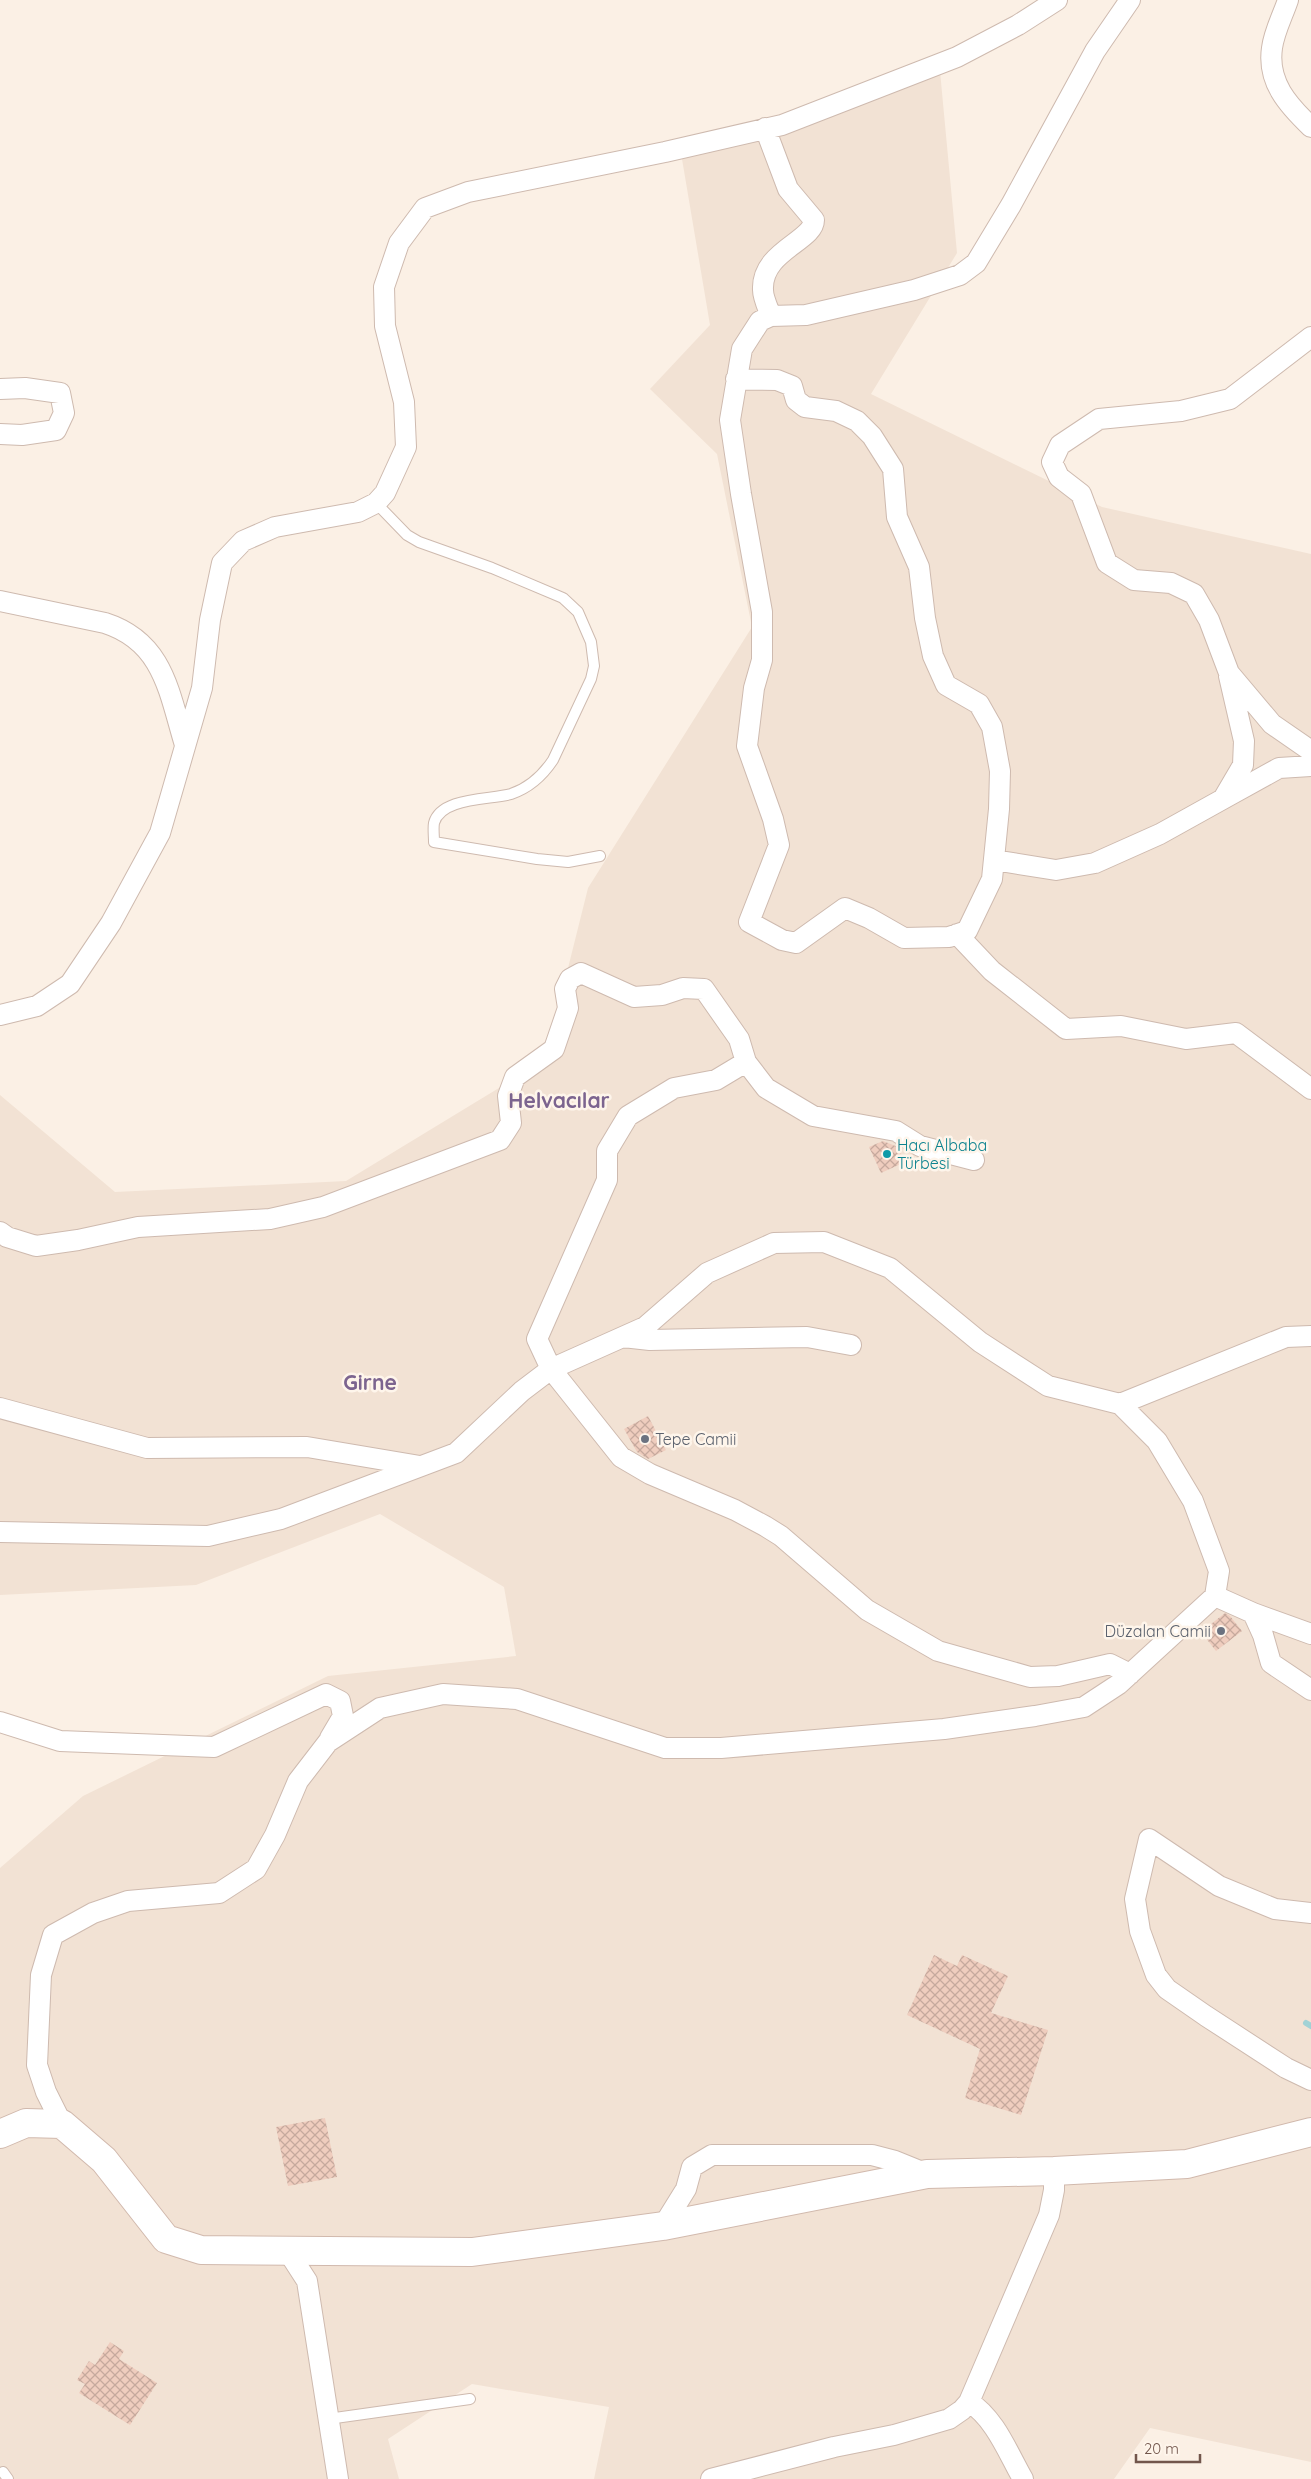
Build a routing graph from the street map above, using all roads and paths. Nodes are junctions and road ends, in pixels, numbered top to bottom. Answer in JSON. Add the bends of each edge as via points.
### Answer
{"nodes":[{"id":1,"x":1057,"y":0,"type":"edge"},
{"id":2,"x":1130,"y":0,"type":"edge"},
{"id":3,"x":1288,"y":0,"type":"edge"},
{"id":4,"x":1311,"y":127,"type":"edge"},
{"id":5,"x":765,"y":128,"type":"junction"},
{"id":6,"x":771,"y":316,"type":"junction"},
{"id":7,"x":1311,"y":337,"type":"edge"},
{"id":8,"x":736,"y":379,"type":"junction"},
{"id":9,"x":0,"y":389,"type":"edge"},
{"id":10,"x":0,"y":434,"type":"edge"},
{"id":11,"x":376,"y":503,"type":"junction"},
{"id":12,"x":0,"y":601,"type":"edge"},
{"id":13,"x":1229,"y":673,"type":"junction"},
{"id":14,"x":185,"y":745,"type":"junction"},
{"id":15,"x":1311,"y":751,"type":"edge"},
{"id":16,"x":1311,"y":766,"type":"edge"},
{"id":17,"x":1224,"y":799,"type":"junction"},
{"id":18,"x":600,"y":856,"type":"dead end"},
{"id":19,"x":994,"y":860,"type":"junction"},
{"id":20,"x":957,"y":934,"type":"junction"},
{"id":21,"x":0,"y":1015,"type":"edge"},
{"id":22,"x":746,"y":1062,"type":"junction"},
{"id":23,"x":1311,"y":1089,"type":"edge"},
{"id":24,"x":974,"y":1160,"type":"dead end"},
{"id":25,"x":0,"y":1232,"type":"edge"},
{"id":26,"x":1311,"y":1336,"type":"edge"},
{"id":27,"x":623,"y":1337,"type":"junction"},
{"id":28,"x":851,"y":1345,"type":"dead end"},
{"id":29,"x":551,"y":1369,"type":"junction"},
{"id":30,"x":1120,"y":1404,"type":"junction"},
{"id":31,"x":0,"y":1408,"type":"edge"},
{"id":32,"x":422,"y":1466,"type":"junction"},
{"id":33,"x":0,"y":1532,"type":"edge"},
{"id":34,"x":1215,"y":1596,"type":"junction"},
{"id":35,"x":1253,"y":1613,"type":"junction"},
{"id":36,"x":1311,"y":1634,"type":"edge"},
{"id":37,"x":1130,"y":1674,"type":"junction"},
{"id":38,"x":1311,"y":1690,"type":"edge"},
{"id":39,"x":0,"y":1722,"type":"edge"},
{"id":40,"x":328,"y":1742,"type":"junction"},
{"id":41,"x":1311,"y":1913,"type":"edge"},
{"id":42,"x":1311,"y":2080,"type":"edge"},
{"id":43,"x":62,"y":2124,"type":"junction"},
{"id":44,"x":1311,"y":2132,"type":"edge"},
{"id":45,"x":0,"y":2134,"type":"edge"},
{"id":46,"x":1054,"y":2172,"type":"junction"},
{"id":47,"x":927,"y":2174,"type":"junction"},
{"id":48,"x":663,"y":2226,"type":"junction"},
{"id":49,"x":287,"y":2250,"type":"junction"},
{"id":50,"x":470,"y":2399,"type":"dead end"},
{"id":51,"x":969,"y":2402,"type":"junction"},
{"id":52,"x":328,"y":2419,"type":"junction"},
{"id":53,"x":338,"y":2479,"type":"edge"},
{"id":54,"x":711,"y":2479,"type":"edge"},
{"id":55,"x":1023,"y":2479,"type":"edge"}],
"edges":[{"from":1,"to":5,"type":"street","via":[[958,57]]},
{"from":2,"to":6,"type":"street","via":[[1096,51],[976,263],[960,275],[914,290],[806,315]]},
{"from":3,"to":4,"type":"street","via":[[1272,48],[1274,80],[1288,105]]},
{"from":5,"to":6,"type":"street","via":[[788,189],[814,220],[812,230],[782,251],[766,273],[762,291]]},
{"from":5,"to":11,"type":"street","via":[[468,192],[424,208],[399,243],[384,287],[385,326],[404,402],[406,447],[385,493]]},
{"from":6,"to":8,"type":"street","via":[[760,321],[742,348]]},
{"from":7,"to":13,"type":"street","via":[[1230,398],[1181,411],[1099,419],[1060,445],[1052,462],[1059,478],[1081,494],[1107,563],[1134,580],[1171,583],[1194,594],[1209,620]]},
{"from":8,"to":19,"type":"street","via":[[777,380],[792,386],[796,400],[805,408],[836,410],[857,421],[872,436],[893,469],[897,517],[919,567],[933,656],[946,685],[979,704],[992,727],[1000,771]]},
{"from":8,"to":20,"type":"street","via":[[730,420],[762,612],[762,660],[754,688],[747,746],[779,845],[749,922],[782,940],[796,943],[845,908],[904,938]]},
{"from":9,"to":10,"type":"street","via":[[25,388],[60,393],[64,414],[56,430],[22,435]]},
{"from":11,"to":14,"type":"street","via":[[358,512],[275,527],[243,540],[222,563],[210,620],[202,688]]},
{"from":11,"to":18,"type":"lane","via":[[419,542],[564,598],[578,612],[591,642],[594,666],[587,693],[546,771],[512,794],[444,809],[434,823],[434,842],[544,860],[568,862]]},
{"from":12,"to":14,"type":"street","via":[[105,623],[138,640],[157,661],[164,676]]},
{"from":13,"to":15,"type":"street","via":[[1272,724]]},
{"from":13,"to":17,"type":"street","via":[[1244,740],[1243,765]]},
{"from":14,"to":21,"type":"street","via":[[160,833],[111,923],[70,984],[37,1006]]},
{"from":16,"to":17,"type":"street","via":[[1279,768]]},
{"from":17,"to":19,"type":"street","via":[[1160,834],[1095,863],[1056,870]]},
{"from":19,"to":20,"type":"street","via":[[992,879],[967,931]]},
{"from":20,"to":23,"type":"street","via":[[992,970],[1066,1029],[1121,1026],[1186,1039],[1236,1033]]},
{"from":22,"to":24,"type":"street","via":[[766,1088],[813,1116],[896,1131],[920,1146]]},
{"from":22,"to":25,"type":"street","via":[[739,1039],[704,989],[683,988],[662,995],[634,997],[581,973],[570,979],[565,989],[568,1008],[554,1049],[515,1077],[508,1096],[511,1123],[500,1140],[322,1207],[270,1219],[138,1228],[36,1246]]},
{"from":22,"to":29,"type":"street","via":[[716,1080],[674,1088],[628,1116],[607,1152],[608,1180],[537,1339]]},
{"from":26,"to":30,"type":"street","via":[[1286,1337]]},
{"from":27,"to":28,"type":"street","via":[[659,1340],[807,1337]]},
{"from":27,"to":29,"type":"street"},
{"from":27,"to":30,"type":"street","via":[[645,1327],[707,1273],[774,1243],[824,1242],[890,1268],[980,1342],[1048,1386]]},
{"from":29,"to":32,"type":"street","via":[[522,1391],[456,1453]]},
{"from":29,"to":37,"type":"street","via":[[621,1457],[650,1474],[765,1526],[867,1610],[938,1652],[1030,1677],[1058,1676],[1110,1664]]},
{"from":30,"to":34,"type":"street","via":[[1157,1441],[1193,1501],[1219,1571]]},
{"from":31,"to":32,"type":"street","via":[[147,1448],[307,1447]]},
{"from":32,"to":33,"type":"street","via":[[281,1519],[208,1536]]},
{"from":34,"to":35,"type":"street"},
{"from":34,"to":37,"type":"street"},
{"from":35,"to":36,"type":"street"},
{"from":35,"to":38,"type":"street","via":[[1271,1663]]},
{"from":37,"to":40,"type":"street","via":[[1084,1707],[1035,1716],[944,1729],[721,1748],[665,1748],[517,1699],[443,1694],[380,1708]]},
{"from":39,"to":40,"type":"street","via":[[60,1742],[214,1747],[326,1694],[340,1701],[343,1716]]},
{"from":40,"to":43,"type":"street","via":[[298,1781],[275,1835],[256,1869],[219,1892],[128,1902],[93,1913],[53,1935],[41,1975],[37,2065]]},
{"from":41,"to":42,"type":"street","via":[[1275,1909],[1218,1886],[1149,1838],[1135,1899],[1140,1931],[1156,1975],[1168,1989],[1206,2016],[1286,2068]]},
{"from":43,"to":45,"type":"street","via":[[26,2124]]},
{"from":43,"to":49,"type":"street","via":[[104,2160],[166,2239],[202,2250]]},
{"from":44,"to":46,"type":"street","via":[[1187,2164]]},
{"from":46,"to":47,"type":"street"},
{"from":46,"to":51,"type":"street","via":[[1049,2215]]},
{"from":47,"to":48,"type":"street"},
{"from":47,"to":48,"type":"street","via":[[872,2155],[712,2155],[692,2167],[686,2189]]},
{"from":48,"to":49,"type":"street","via":[[472,2252]]},
{"from":49,"to":52,"type":"street","via":[[307,2281]]},
{"from":50,"to":52,"type":"lane"},
{"from":51,"to":54,"type":"street","via":[[956,2415],[940,2422]]},
{"from":51,"to":55,"type":"street","via":[[980,2409],[990,2422]]},
{"from":52,"to":53,"type":"street"}]}
